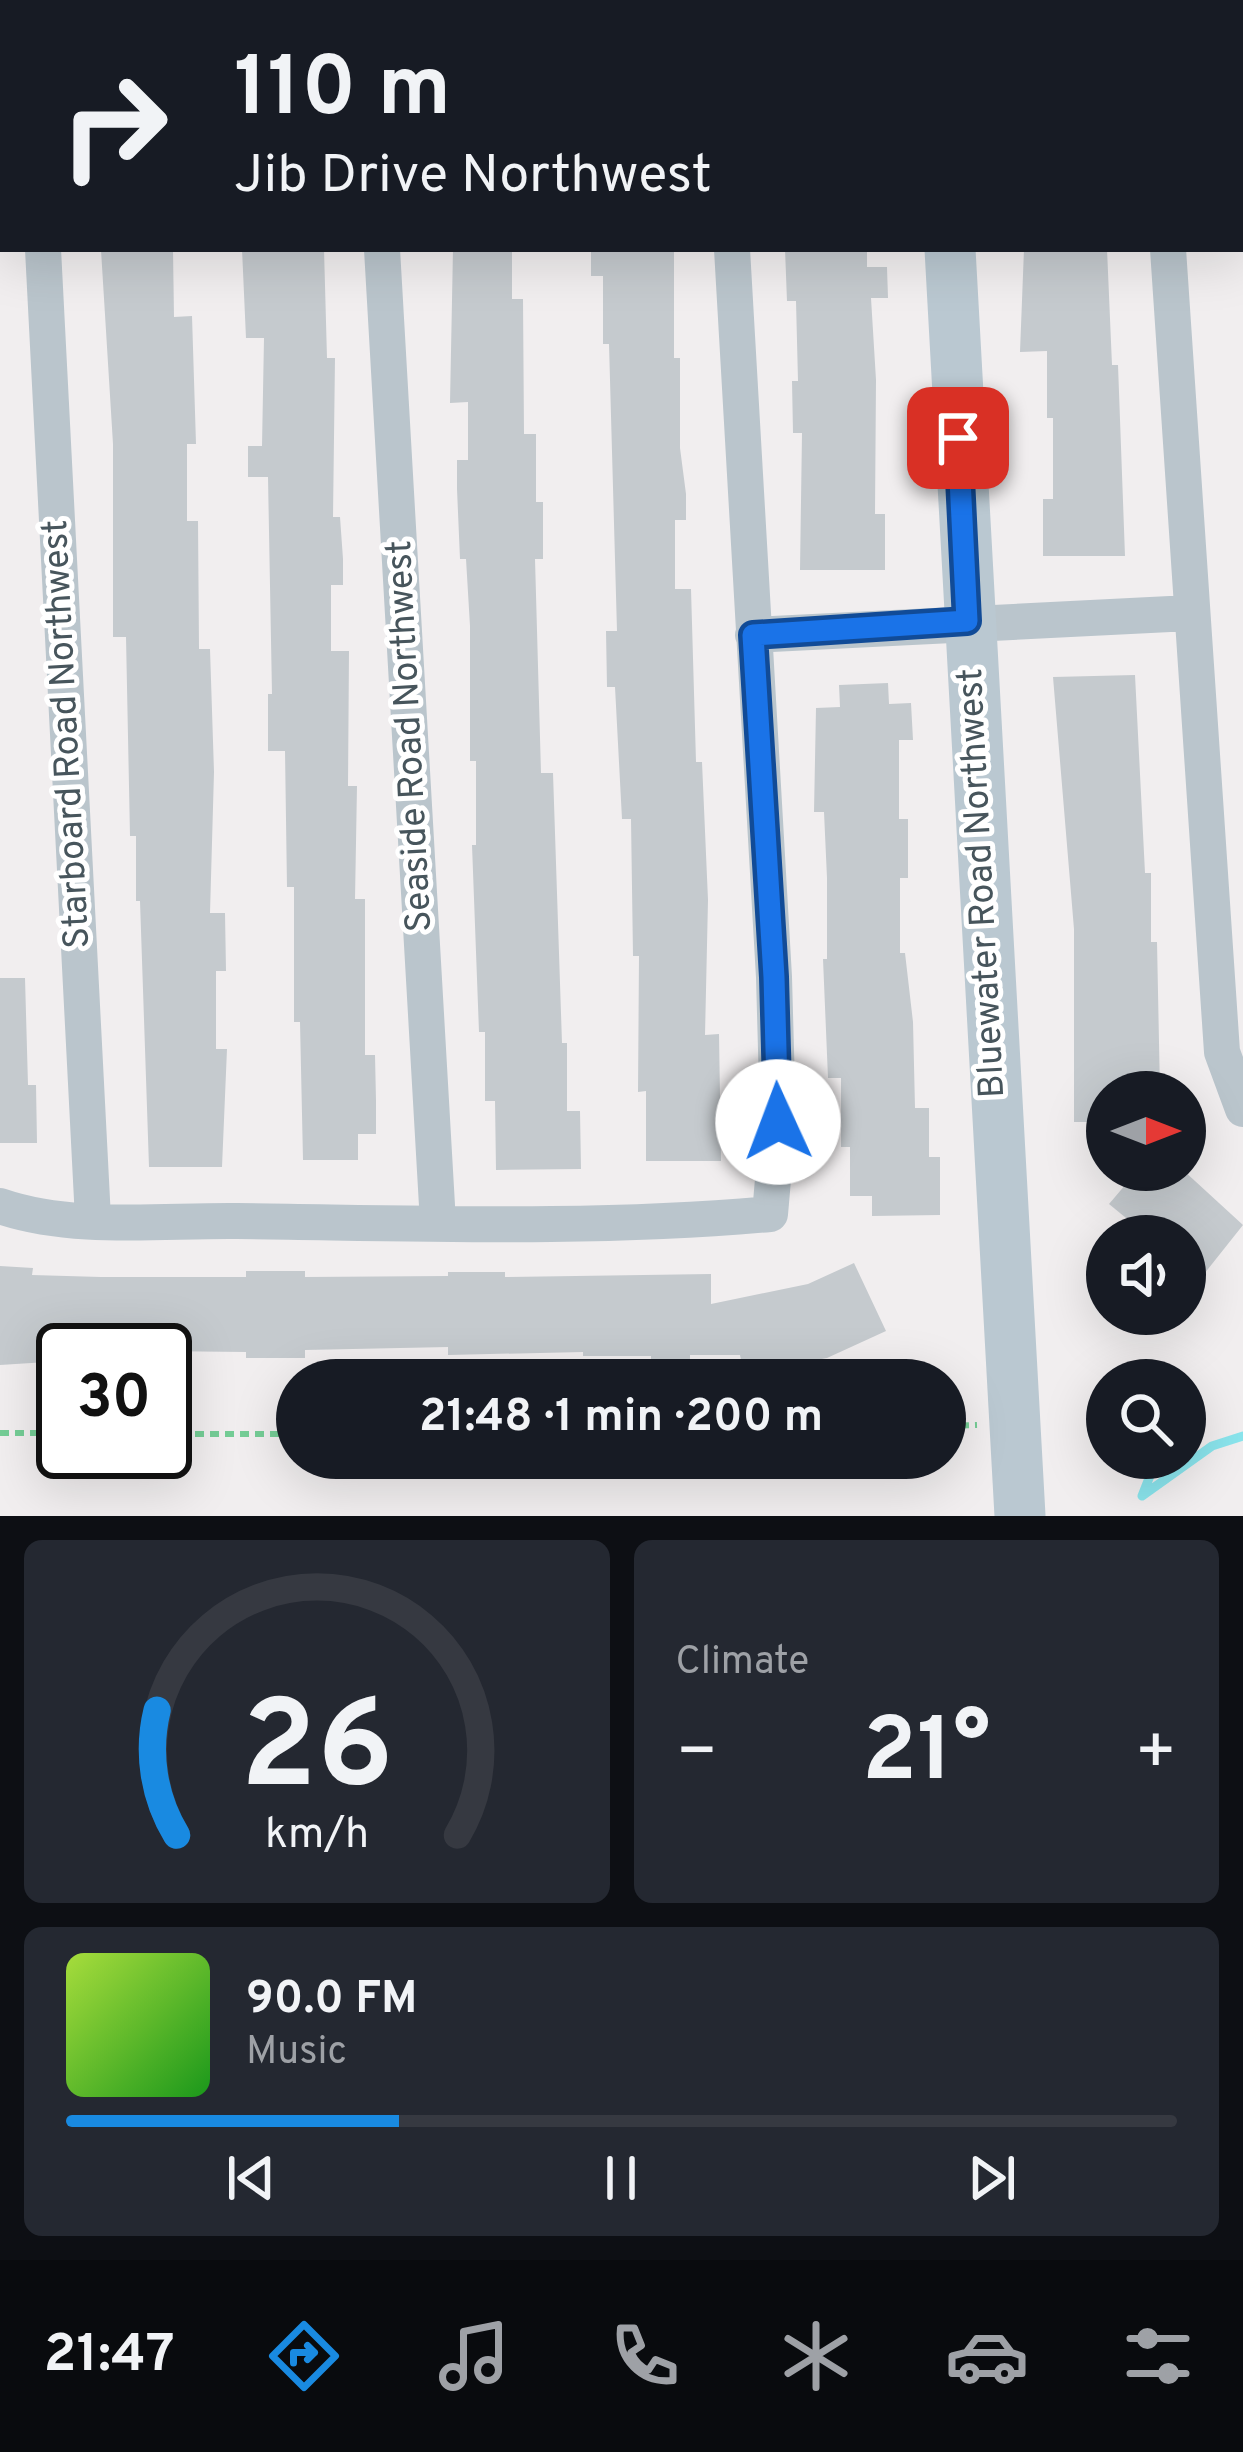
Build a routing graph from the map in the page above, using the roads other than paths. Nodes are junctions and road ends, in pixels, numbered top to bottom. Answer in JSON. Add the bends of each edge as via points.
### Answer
{"nodes":[{"id":1,"x":43,"y":252,"type":"edge"},
{"id":2,"x":382,"y":252,"type":"edge"},
{"id":3,"x":732,"y":252,"type":"edge"},
{"id":4,"x":950,"y":252,"type":"edge"},
{"id":5,"x":1168,"y":252,"type":"edge"},
{"id":6,"x":1190,"y":613,"type":"junction"},
{"id":7,"x":967,"y":621,"type":"junction"},
{"id":8,"x":753,"y":635,"type":"junction"},
{"id":9,"x":1241,"y":1107,"type":"edge"},
{"id":10,"x":0,"y":1206,"type":"edge"},
{"id":11,"x":93,"y":1219,"type":"junction"},
{"id":12,"x":438,"y":1223,"type":"junction"},
{"id":13,"x":1020,"y":1516,"type":"edge"}],
"edges":[{"from":1,"to":11,"type":"street","name":"Starboard Road Northwest"},
{"from":2,"to":12,"type":"street","name":"Seaside Road Northwest"},
{"from":3,"to":8,"type":"street"},
{"from":4,"to":7,"type":"street","name":"Bluewater Road Northwest"},
{"from":5,"to":6,"type":"street"},
{"from":6,"to":7,"type":"street"},
{"from":6,"to":9,"type":"street","via":[[1222,1052]]},
{"from":7,"to":8,"type":"street"},
{"from":7,"to":13,"type":"street","name":"Bluewater Road Northwest"},
{"from":8,"to":12,"type":"street","via":[[774,977],[778,1122],[770,1214]]},
{"from":10,"to":11,"type":"street"},
{"from":11,"to":12,"type":"street"}]}
